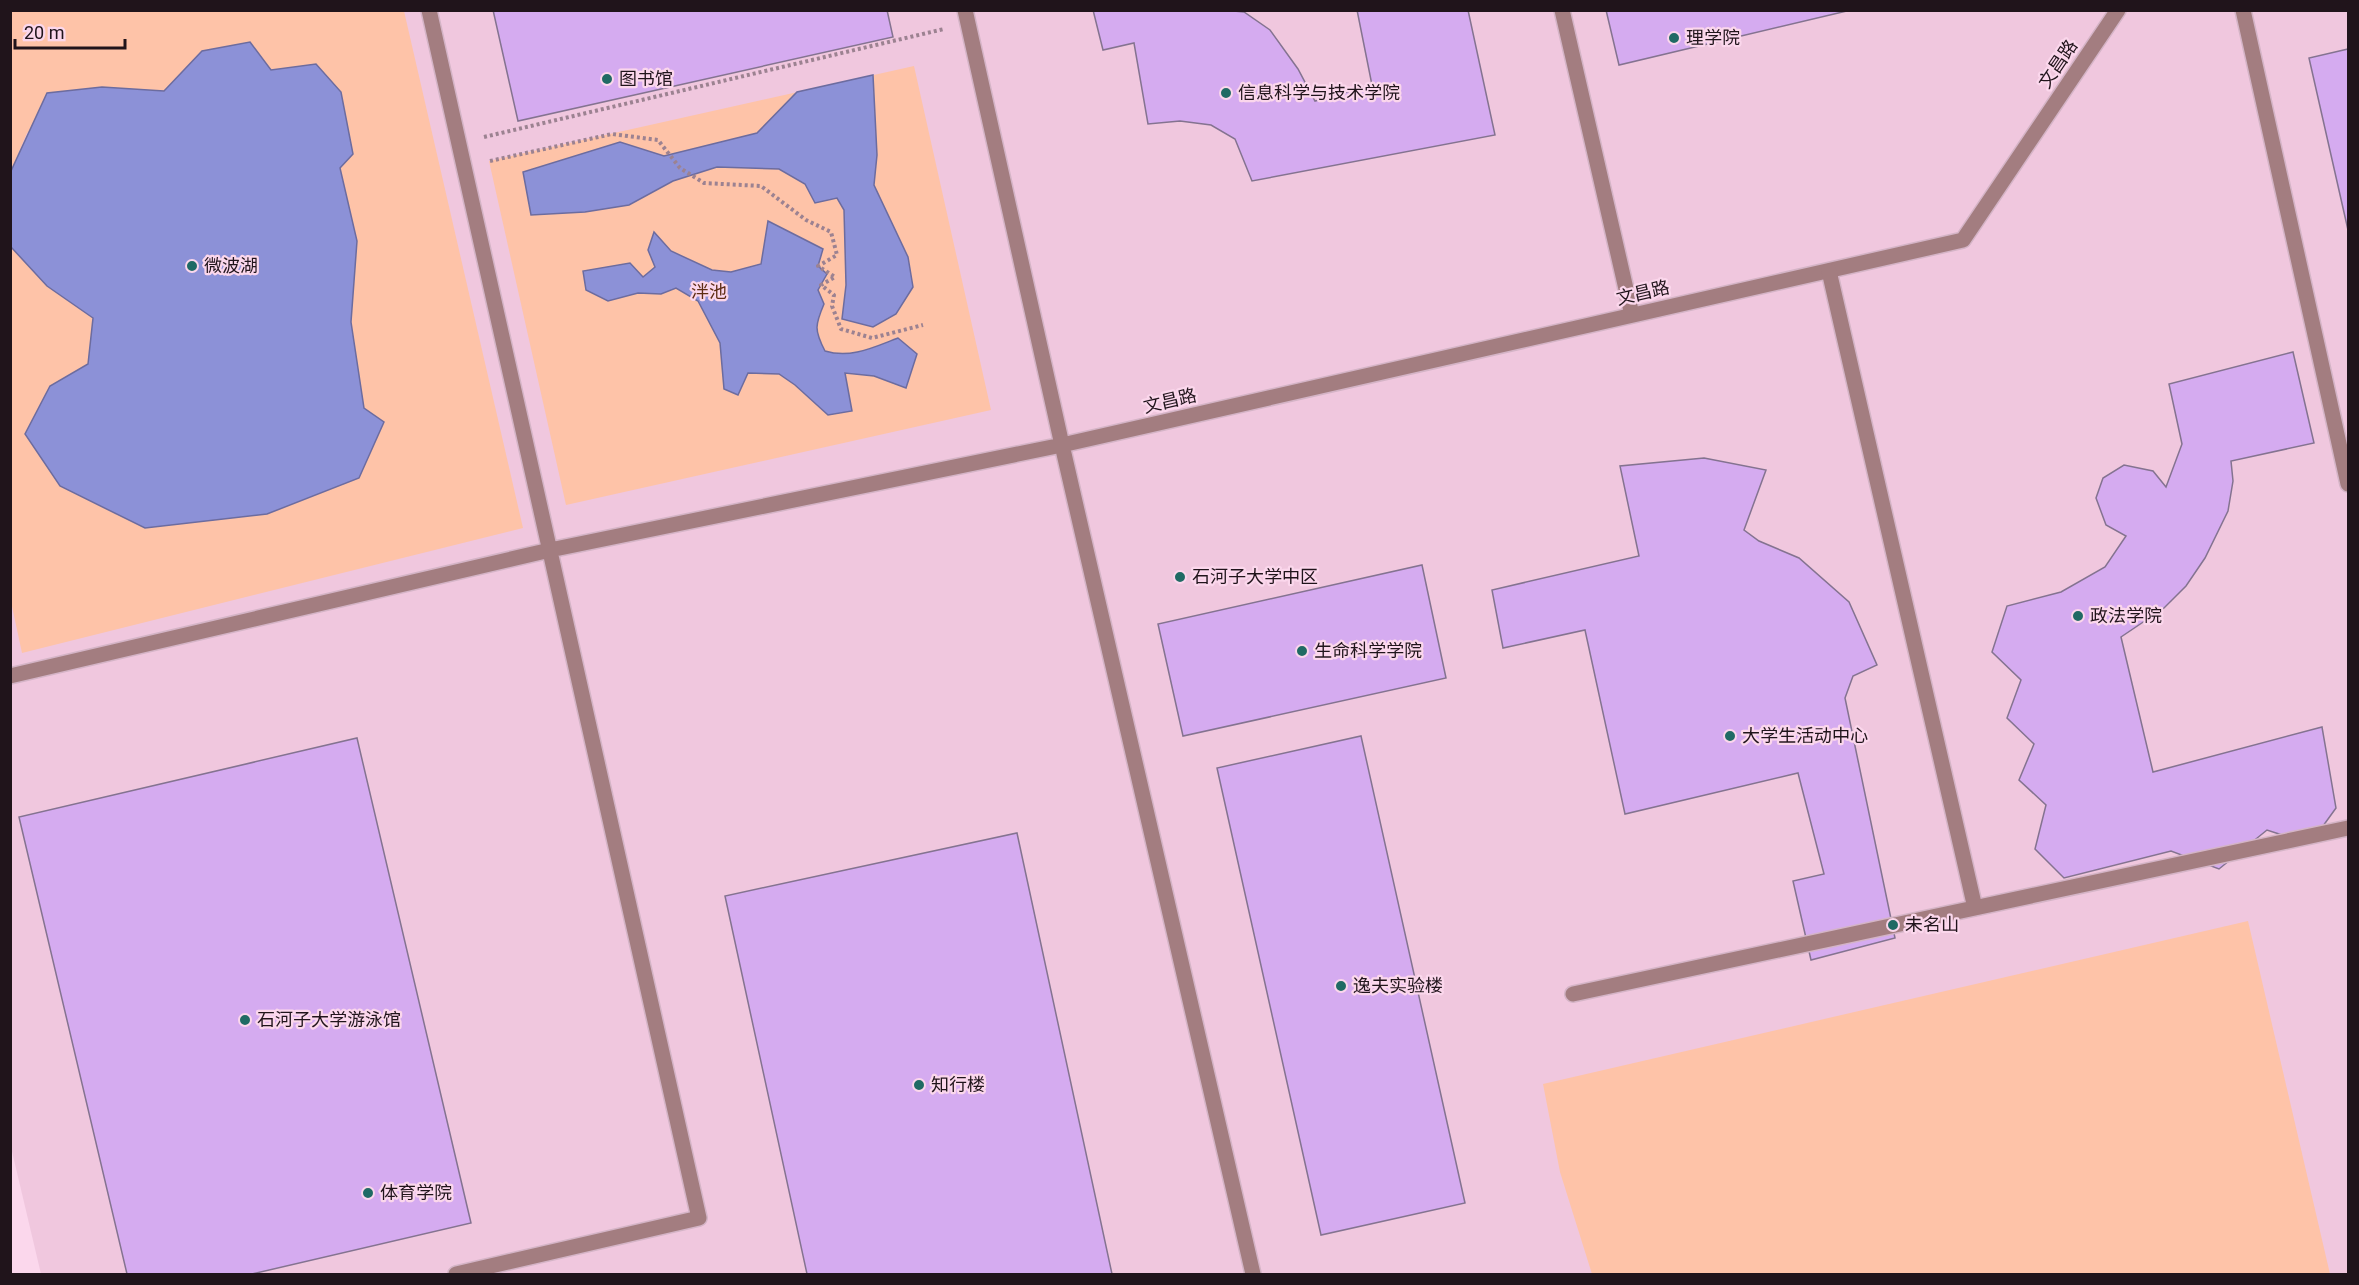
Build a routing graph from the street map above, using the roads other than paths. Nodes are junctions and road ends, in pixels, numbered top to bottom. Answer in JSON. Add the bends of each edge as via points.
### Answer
{"nodes":[{"id":1,"x":429,"y":10,"type":"edge"},
{"id":2,"x":1562,"y":10,"type":"edge"},
{"id":3,"x":2118,"y":10,"type":"edge"},
{"id":4,"x":2243,"y":10,"type":"edge"},
{"id":5,"x":967,"y":17,"type":"edge"},
{"id":6,"x":1829,"y":271,"type":"junction"},
{"id":7,"x":1632,"y":315,"type":"junction"},
{"id":8,"x":1062,"y":445,"type":"junction"},
{"id":9,"x":2349,"y":483,"type":"edge"},
{"id":10,"x":550,"y":550,"type":"junction"},
{"id":11,"x":10,"y":676,"type":"edge"},
{"id":12,"x":2349,"y":828,"type":"edge"},
{"id":13,"x":1975,"y":908,"type":"junction"},
{"id":14,"x":1573,"y":994,"type":"dead end"},
{"id":15,"x":456,"y":1275,"type":"edge"},
{"id":16,"x":1253,"y":1275,"type":"edge"}],
"edges":[{"from":1,"to":10,"type":"street"},
{"from":2,"to":7,"type":"street"},
{"from":3,"to":6,"type":"street","name":"文昌路","via":[[1963,240]]},
{"from":4,"to":9,"type":"street"},
{"from":5,"to":8,"type":"street"},
{"from":6,"to":7,"type":"street","name":"文昌路"},
{"from":6,"to":13,"type":"street"},
{"from":7,"to":8,"type":"street","name":"文昌路"},
{"from":8,"to":10,"type":"street","name":"文昌路"},
{"from":8,"to":16,"type":"street"},
{"from":10,"to":11,"type":"street","name":"文昌路"},
{"from":10,"to":15,"type":"street","via":[[699,1218]]},
{"from":12,"to":13,"type":"street"},
{"from":13,"to":14,"type":"street"}]}
